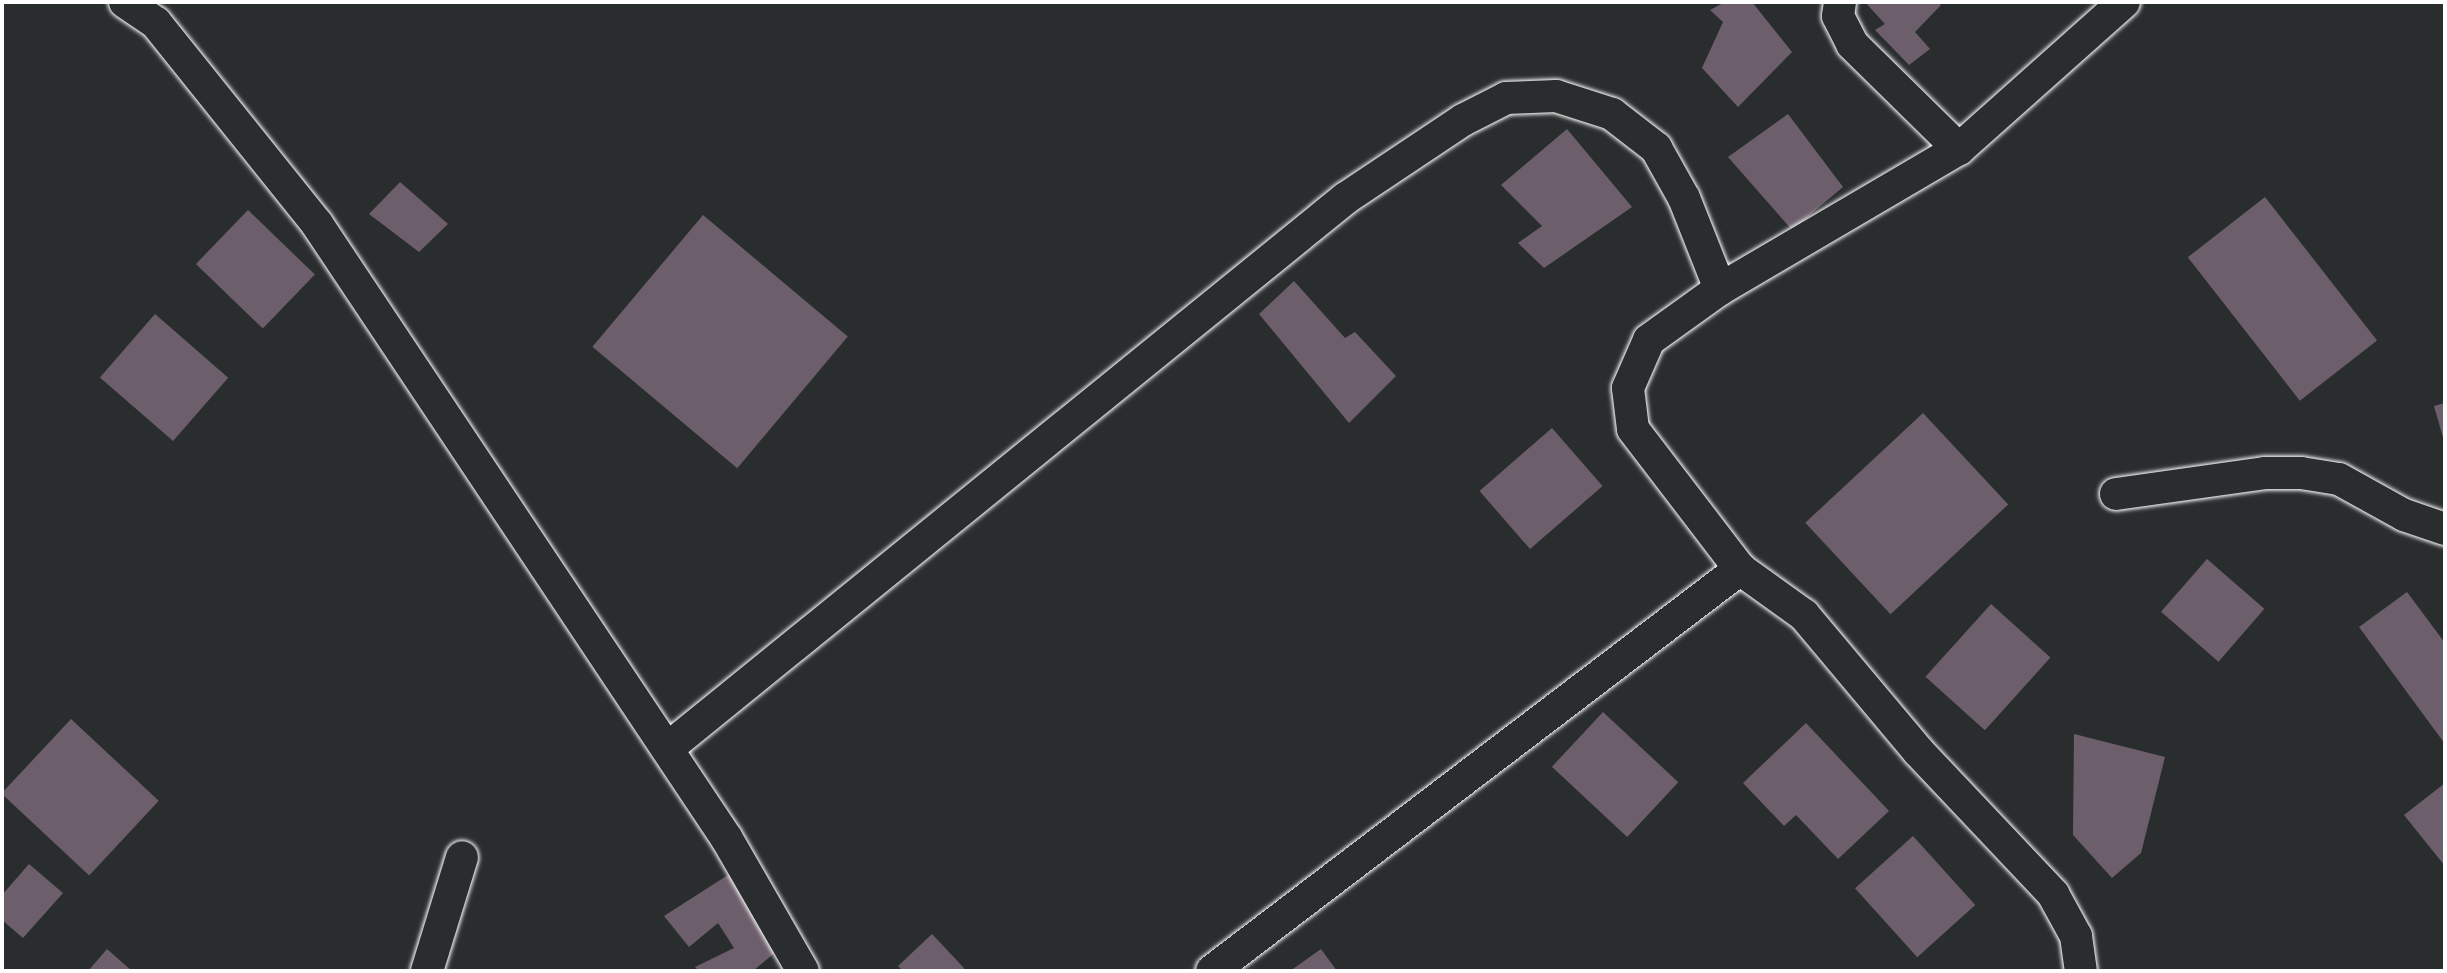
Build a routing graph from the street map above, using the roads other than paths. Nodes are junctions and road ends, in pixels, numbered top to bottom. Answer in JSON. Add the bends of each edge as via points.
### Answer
{"nodes":[{"id":1,"x":125,"y":2,"type":"edge"},
{"id":2,"x":1840,"y":2,"type":"edge"},
{"id":3,"x":2124,"y":2,"type":"edge"},
{"id":4,"x":1959,"y":149,"type":"junction"},
{"id":5,"x":1720,"y":289,"type":"junction"},
{"id":6,"x":2116,"y":494,"type":"dead end"},
{"id":7,"x":2445,"y":529,"type":"edge"},
{"id":8,"x":1740,"y":569,"type":"junction"},
{"id":9,"x":668,"y":748,"type":"junction"},
{"id":10,"x":462,"y":857,"type":"dead end"},
{"id":11,"x":427,"y":971,"type":"edge"},
{"id":12,"x":803,"y":971,"type":"edge"},
{"id":13,"x":1212,"y":971,"type":"edge"},
{"id":14,"x":2081,"y":971,"type":"edge"}],
"edges":[{"from":1,"to":9,"type":"street","via":[[156,23],[317,224]]},
{"from":2,"to":4,"type":"street","via":[[1838,16],[1852,44]]},
{"from":3,"to":4,"type":"street"},
{"from":4,"to":5,"type":"street"},
{"from":5,"to":8,"type":"street","via":[[1649,340],[1628,388],[1633,429]]},
{"from":5,"to":9,"type":"street","via":[[1684,198],[1656,148],[1612,114],[1556,96],[1506,98],[1346,198]]},
{"from":6,"to":7,"type":"street","via":[[2265,473],[2301,473],[2339,479],[2404,515]]},
{"from":8,"to":13,"type":"street"},
{"from":8,"to":14,"type":"street","via":[[1804,615],[1918,751],[2053,894],[2076,936]]},
{"from":9,"to":12,"type":"street"},
{"from":10,"to":11,"type":"street"}]}
